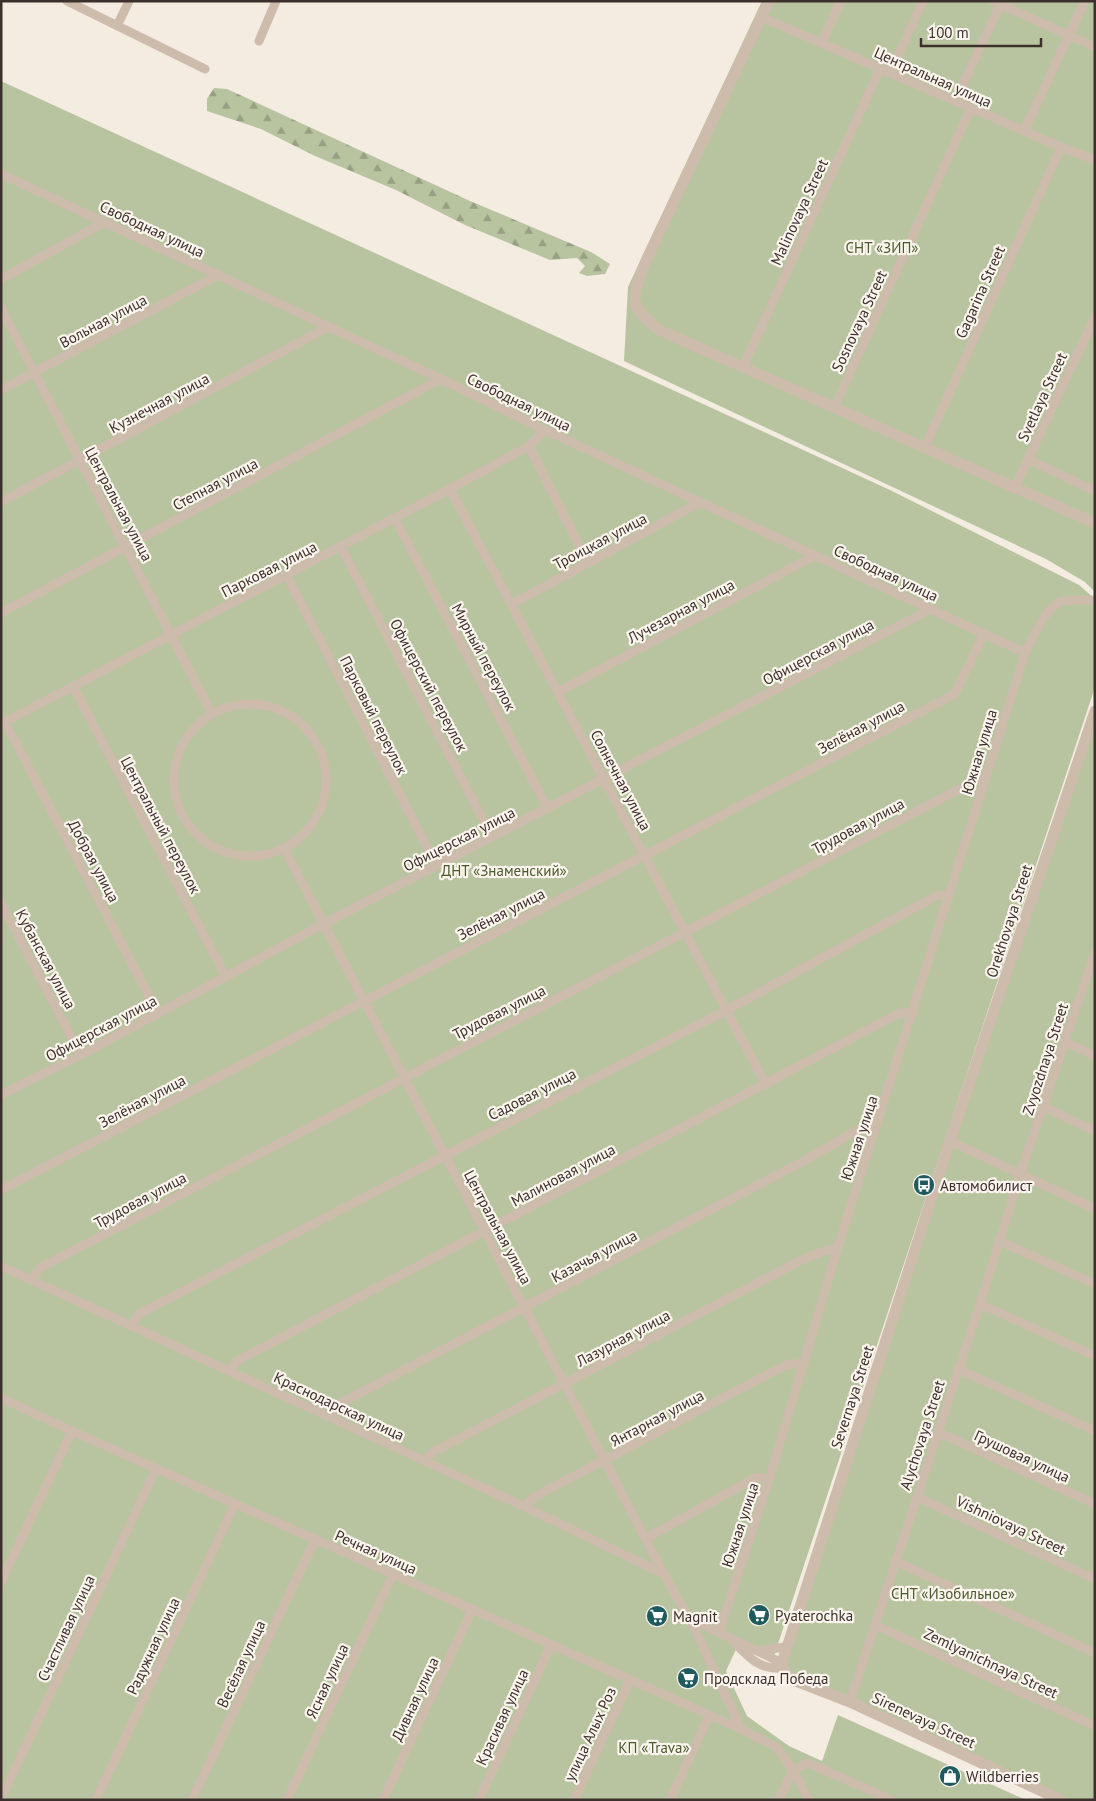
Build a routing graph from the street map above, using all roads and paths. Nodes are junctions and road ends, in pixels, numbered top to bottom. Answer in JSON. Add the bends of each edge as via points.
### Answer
{"nodes":[{"id":1,"x":66,"y":1,"type":"edge"},
{"id":2,"x":129,"y":1,"type":"edge"},
{"id":3,"x":276,"y":1,"type":"edge"},
{"id":4,"x":768,"y":1,"type":"edge"},
{"id":5,"x":842,"y":1,"type":"edge"},
{"id":6,"x":923,"y":1,"type":"edge"},
{"id":7,"x":1085,"y":1,"type":"edge"},
{"id":8,"x":998,"y":2,"type":"edge"},
{"id":9,"x":761,"y":17,"type":"junction"},
{"id":10,"x":117,"y":26,"type":"junction"},
{"id":11,"x":1069,"y":35,"type":"junction"},
{"id":12,"x":258,"y":40,"type":"dead end"},
{"id":13,"x":822,"y":42,"type":"junction"},
{"id":14,"x":1095,"y":47,"type":"edge"},
{"id":15,"x":205,"y":69,"type":"dead end"},
{"id":16,"x":880,"y":69,"type":"junction"},
{"id":17,"x":890,"y":74,"type":"junction"},
{"id":18,"x":955,"y":102,"type":"junction"},
{"id":19,"x":971,"y":108,"type":"junction"},
{"id":20,"x":1024,"y":131,"type":"junction"},
{"id":21,"x":1061,"y":148,"type":"junction"},
{"id":22,"x":1094,"y":157,"type":"edge"},
{"id":23,"x":1,"y":174,"type":"edge"},
{"id":24,"x":105,"y":222,"type":"junction"},
{"id":25,"x":218,"y":275,"type":"junction"},
{"id":26,"x":1,"y":279,"type":"edge"},
{"id":27,"x":1,"y":308,"type":"edge"},
{"id":28,"x":1095,"y":317,"type":"edge"},
{"id":29,"x":328,"y":327,"type":"junction"},
{"id":30,"x":743,"y":367,"type":"junction"},
{"id":31,"x":35,"y":373,"type":"junction"},
{"id":32,"x":441,"y":379,"type":"junction"},
{"id":33,"x":1,"y":390,"type":"edge"},
{"id":34,"x":834,"y":408,"type":"junction"},
{"id":35,"x":545,"y":430,"type":"junction"},
{"id":36,"x":529,"y":446,"type":"junction"},
{"id":37,"x":924,"y":448,"type":"junction"},
{"id":38,"x":81,"y":460,"type":"junction"},
{"id":39,"x":1028,"y":460,"type":"junction"},
{"id":40,"x":450,"y":489,"type":"junction"},
{"id":41,"x":1014,"y":489,"type":"junction"},
{"id":42,"x":1095,"y":491,"type":"edge"},
{"id":43,"x":1,"y":502,"type":"edge"},
{"id":44,"x":701,"y":502,"type":"junction"},
{"id":45,"x":395,"y":519,"type":"junction"},
{"id":46,"x":1095,"y":523,"type":"edge"},
{"id":47,"x":126,"y":546,"type":"junction"},
{"id":48,"x":341,"y":547,"type":"junction"},
{"id":49,"x":816,"y":555,"type":"junction"},
{"id":50,"x":588,"y":563,"type":"junction"},
{"id":51,"x":287,"y":576,"type":"junction"},
{"id":52,"x":1095,"y":600,"type":"edge"},
{"id":53,"x":512,"y":604,"type":"junction"},
{"id":54,"x":931,"y":609,"type":"junction"},
{"id":55,"x":1,"y":612,"type":"edge"},
{"id":56,"x":984,"y":633,"type":"junction"},
{"id":57,"x":172,"y":634,"type":"junction"},
{"id":58,"x":1025,"y":653,"type":"junction"},
{"id":59,"x":73,"y":686,"type":"junction"},
{"id":60,"x":558,"y":692,"type":"junction"},
{"id":61,"x":1095,"y":711,"type":"edge"},
{"id":62,"x":212,"y":714,"type":"junction"},
{"id":63,"x":3,"y":723,"type":"edge"},
{"id":64,"x":604,"y":779,"type":"junction"},
{"id":65,"x":985,"y":780,"type":"junction"},
{"id":66,"x":548,"y":809,"type":"junction"},
{"id":67,"x":492,"y":836,"type":"junction"},
{"id":68,"x":284,"y":848,"type":"junction"},
{"id":69,"x":646,"y":855,"type":"junction"},
{"id":70,"x":438,"y":866,"type":"junction"},
{"id":71,"x":949,"y":897,"type":"junction"},
{"id":72,"x":1,"y":903,"type":"edge"},
{"id":73,"x":324,"y":924,"type":"junction"},
{"id":74,"x":686,"y":931,"type":"junction"},
{"id":75,"x":1095,"y":952,"type":"edge"},
{"id":76,"x":226,"y":977,"type":"junction"},
{"id":77,"x":1090,"y":981,"type":"edge"},
{"id":78,"x":364,"y":999,"type":"junction"},
{"id":79,"x":726,"y":1010,"type":"junction"},
{"id":80,"x":158,"y":1013,"type":"junction"},
{"id":81,"x":913,"y":1013,"type":"junction"},
{"id":82,"x":1065,"y":1042,"type":"junction"},
{"id":83,"x":81,"y":1055,"type":"junction"},
{"id":84,"x":1095,"y":1056,"type":"edge"},
{"id":85,"x":402,"y":1078,"type":"junction"},
{"id":86,"x":766,"y":1085,"type":"junction"},
{"id":87,"x":2,"y":1092,"type":"edge"},
{"id":88,"x":1044,"y":1107,"type":"junction"},
{"id":89,"x":875,"y":1131,"type":"junction"},
{"id":90,"x":1095,"y":1131,"type":"edge"},
{"id":91,"x":950,"y":1141,"type":"junction"},
{"id":92,"x":445,"y":1154,"type":"junction"},
{"id":93,"x":1020,"y":1175,"type":"junction"},
{"id":94,"x":1,"y":1190,"type":"edge"},
{"id":95,"x":1095,"y":1209,"type":"edge"},
{"id":96,"x":484,"y":1232,"type":"junction"},
{"id":97,"x":999,"y":1241,"type":"junction"},
{"id":98,"x":837,"y":1250,"type":"junction"},
{"id":99,"x":1,"y":1266,"type":"edge"},
{"id":100,"x":32,"y":1280,"type":"junction"},
{"id":101,"x":1095,"y":1284,"type":"edge"},
{"id":102,"x":980,"y":1304,"type":"junction"},
{"id":103,"x":525,"y":1308,"type":"junction"},
{"id":104,"x":132,"y":1326,"type":"junction"},
{"id":105,"x":1095,"y":1356,"type":"edge"},
{"id":106,"x":805,"y":1364,"type":"junction"},
{"id":107,"x":958,"y":1369,"type":"junction"},
{"id":108,"x":230,"y":1371,"type":"junction"},
{"id":109,"x":565,"y":1384,"type":"junction"},
{"id":110,"x":1,"y":1398,"type":"edge"},
{"id":111,"x":330,"y":1417,"type":"junction"},
{"id":112,"x":72,"y":1431,"type":"junction"},
{"id":113,"x":1095,"y":1431,"type":"edge"},
{"id":114,"x":938,"y":1432,"type":"junction"},
{"id":115,"x":425,"y":1461,"type":"junction"},
{"id":116,"x":605,"y":1461,"type":"junction"},
{"id":117,"x":156,"y":1469,"type":"junction"},
{"id":118,"x":769,"y":1480,"type":"junction"},
{"id":119,"x":916,"y":1497,"type":"junction"},
{"id":120,"x":235,"y":1504,"type":"junction"},
{"id":121,"x":1095,"y":1504,"type":"edge"},
{"id":122,"x":525,"y":1507,"type":"junction"},
{"id":123,"x":646,"y":1538,"type":"junction"},
{"id":124,"x":315,"y":1540,"type":"junction"},
{"id":125,"x":895,"y":1561,"type":"junction"},
{"id":126,"x":392,"y":1574,"type":"junction"},
{"id":127,"x":664,"y":1574,"type":"junction"},
{"id":128,"x":1095,"y":1579,"type":"edge"},
{"id":129,"x":1,"y":1582,"type":"edge"},
{"id":130,"x":472,"y":1610,"type":"junction"},
{"id":131,"x":689,"y":1618,"type":"junction"},
{"id":132,"x":876,"y":1625,"type":"junction"},
{"id":133,"x":719,"y":1632,"type":"junction"},
{"id":134,"x":731,"y":1638,"type":"junction"},
{"id":135,"x":551,"y":1646,"type":"junction"},
{"id":136,"x":786,"y":1647,"type":"junction"},
{"id":137,"x":758,"y":1651,"type":"junction"},
{"id":138,"x":1095,"y":1653,"type":"edge"},
{"id":139,"x":782,"y":1666,"type":"junction"},
{"id":140,"x":630,"y":1680,"type":"junction"},
{"id":141,"x":850,"y":1702,"type":"junction"},
{"id":142,"x":709,"y":1716,"type":"junction"},
{"id":143,"x":1095,"y":1726,"type":"edge"},
{"id":144,"x":741,"y":1729,"type":"junction"},
{"id":145,"x":793,"y":1770,"type":"junction"},
{"id":146,"x":1,"y":1799,"type":"edge"},
{"id":147,"x":96,"y":1800,"type":"edge"},
{"id":148,"x":192,"y":1800,"type":"edge"},
{"id":149,"x":287,"y":1800,"type":"edge"},
{"id":150,"x":383,"y":1800,"type":"edge"},
{"id":151,"x":478,"y":1800,"type":"edge"},
{"id":152,"x":574,"y":1800,"type":"edge"},
{"id":153,"x":670,"y":1800,"type":"edge"},
{"id":154,"x":779,"y":1800,"type":"edge"},
{"id":155,"x":809,"y":1800,"type":"edge"},
{"id":156,"x":892,"y":1800,"type":"edge"},
{"id":157,"x":1061,"y":1800,"type":"edge"}],
"edges":[{"from":1,"to":10,"type":"street"},
{"from":2,"to":10,"type":"street"},
{"from":3,"to":12,"type":"street"},
{"from":4,"to":9,"type":"street"},
{"from":5,"to":13,"type":"street"},
{"from":6,"to":17,"type":"street"},
{"from":7,"to":11,"type":"street"},
{"from":8,"to":11,"type":"street"},
{"from":8,"to":18,"type":"street"},
{"from":9,"to":13,"type":"street","name":"Центральная улица"},
{"from":9,"to":30,"type":"street","via":[[645,262],[634,294],[639,314],[658,330]]},
{"from":10,"to":15,"type":"street"},
{"from":11,"to":14,"type":"street"},
{"from":11,"to":20,"type":"street"},
{"from":13,"to":16,"type":"street","name":"Центральная улица"},
{"from":16,"to":17,"type":"street","name":"Центральная улица"},
{"from":16,"to":30,"type":"street","name":"Malinovaya Street"},
{"from":17,"to":18,"type":"street","name":"Центральная улица"},
{"from":18,"to":19,"type":"street","name":"Центральная улица"},
{"from":19,"to":20,"type":"street","name":"Центральная улица"},
{"from":19,"to":34,"type":"street","name":"Sosnovaya Street"},
{"from":20,"to":21,"type":"street","name":"Центральная улица"},
{"from":21,"to":22,"type":"street","name":"Центральная улица"},
{"from":21,"to":37,"type":"street","name":"Gagarina Street"},
{"from":23,"to":24,"type":"street","name":"Свободная улица"},
{"from":24,"to":25,"type":"street","name":"Свободная улица"},
{"from":24,"to":26,"type":"street"},
{"from":25,"to":29,"type":"street","name":"Свободная улица"},
{"from":25,"to":31,"type":"street","name":"Вольная улица"},
{"from":27,"to":31,"type":"street","name":"Центральная улица"},
{"from":28,"to":39,"type":"street","name":"Svetlaya Street"},
{"from":29,"to":32,"type":"street","name":"Свободная улица"},
{"from":29,"to":38,"type":"street","name":"Кузнечная улица"},
{"from":30,"to":34,"type":"street"},
{"from":31,"to":33,"type":"street","name":"Вольная улица"},
{"from":31,"to":38,"type":"street","name":"Центральная улица"},
{"from":32,"to":35,"type":"street","name":"Свободная улица"},
{"from":32,"to":47,"type":"street","name":"Степная улица"},
{"from":34,"to":37,"type":"street"},
{"from":35,"to":36,"type":"street","name":"Парковая улица"},
{"from":35,"to":44,"type":"street","name":"Свободная улица"},
{"from":36,"to":40,"type":"street","name":"Парковая улица"},
{"from":36,"to":50,"type":"street"},
{"from":37,"to":41,"type":"street"},
{"from":38,"to":43,"type":"street","name":"Кузнечная улица"},
{"from":38,"to":47,"type":"street","name":"Центральная улица"},
{"from":39,"to":41,"type":"street","name":"Svetlaya Street"},
{"from":39,"to":42,"type":"street"},
{"from":40,"to":45,"type":"street","name":"Парковая улица"},
{"from":40,"to":53,"type":"street","name":"Солнечная улица"},
{"from":41,"to":46,"type":"street"},
{"from":44,"to":49,"type":"street","name":"Свободная улица"},
{"from":44,"to":50,"type":"street","name":"Троицкая улица"},
{"from":45,"to":48,"type":"street","name":"Парковая улица"},
{"from":45,"to":66,"type":"street","name":"Мирный переулок"},
{"from":47,"to":55,"type":"street","name":"Степная улица"},
{"from":47,"to":57,"type":"street","name":"Центральная улица"},
{"from":48,"to":51,"type":"street","name":"Парковая улица"},
{"from":48,"to":67,"type":"street","name":"Офицерский переулок"},
{"from":49,"to":54,"type":"street","name":"Свободная улица"},
{"from":49,"to":60,"type":"street","name":"Лучезарная улица"},
{"from":50,"to":53,"type":"street","name":"Троицкая улица"},
{"from":51,"to":57,"type":"street","name":"Парковая улица"},
{"from":51,"to":70,"type":"street","name":"Парковый переулок"},
{"from":52,"to":58,"type":"street","name":"Южная улица","via":[[1058,602],[1044,617]]},
{"from":53,"to":60,"type":"street","name":"Солнечная улица"},
{"from":54,"to":56,"type":"street","name":"Свободная улица"},
{"from":54,"to":64,"type":"street","name":"Офицерская улица"},
{"from":56,"to":58,"type":"street","name":"Свободная улица"},
{"from":56,"to":69,"type":"street","name":"Зелёная улица","via":[[955,694]]},
{"from":57,"to":59,"type":"street","name":"Парковая улица"},
{"from":57,"to":62,"type":"street","name":"Центральная улица"},
{"from":58,"to":65,"type":"street","name":"Южная улица"},
{"from":59,"to":63,"type":"street","name":"Парковая улица"},
{"from":59,"to":76,"type":"street","name":"Центральный переулок"},
{"from":60,"to":64,"type":"street","name":"Солнечная улица"},
{"from":61,"to":91,"type":"street","name":"Orekhovaya Street"},
{"from":62,"to":68,"type":"street","via":[[188,735],[177,757],[174,781],[178,805],[189,826],[207,843],[229,854],[253,856]]},
{"from":62,"to":68,"type":"street","via":[[240,704],[263,705],[285,712],[303,726],[317,744],[325,773],[320,810],[308,829]]},
{"from":63,"to":80,"type":"street","name":"Добрая улица"},
{"from":64,"to":66,"type":"street","name":"Офицерская улица"},
{"from":64,"to":69,"type":"street","name":"Солнечная улица"},
{"from":65,"to":71,"type":"street","name":"Южная улица"},
{"from":65,"to":74,"type":"street","name":"Трудовая улица","via":[[979,779]]},
{"from":66,"to":67,"type":"street","name":"Офицерская улица"},
{"from":67,"to":70,"type":"street","name":"Офицерская улица"},
{"from":68,"to":73,"type":"street","name":"Центральная улица"},
{"from":69,"to":74,"type":"street","name":"Солнечная улица"},
{"from":69,"to":78,"type":"street","name":"Зелёная улица"},
{"from":70,"to":73,"type":"street","name":"Офицерская улица"},
{"from":71,"to":79,"type":"street","name":"Садовая улица","via":[[938,895]]},
{"from":71,"to":81,"type":"street","name":"Южная улица"},
{"from":72,"to":83,"type":"street","name":"Кубанская улица"},
{"from":73,"to":76,"type":"street","name":"Офицерская улица"},
{"from":73,"to":78,"type":"street","name":"Центральная улица"},
{"from":74,"to":79,"type":"street","name":"Солнечная улица"},
{"from":74,"to":85,"type":"street","name":"Трудовая улица"},
{"from":75,"to":77,"type":"street","name":"Zvyozdnaya Street"},
{"from":76,"to":80,"type":"street","name":"Офицерская улица"},
{"from":77,"to":82,"type":"street","name":"Zvyozdnaya Street"},
{"from":78,"to":85,"type":"street","name":"Центральная улица"},
{"from":78,"to":94,"type":"street","name":"Зелёная улица"},
{"from":79,"to":86,"type":"street","name":"Солнечная улица"},
{"from":79,"to":92,"type":"street","name":"Садовая улица"},
{"from":80,"to":83,"type":"street","name":"Офицерская улица"},
{"from":81,"to":86,"type":"street","name":"Малиновая улица","via":[[900,1013]]},
{"from":81,"to":89,"type":"street","name":"Южная улица"},
{"from":82,"to":84,"type":"street"},
{"from":82,"to":88,"type":"street","name":"Zvyozdnaya Street"},
{"from":83,"to":87,"type":"street","name":"Офицерская улица"},
{"from":85,"to":92,"type":"street","name":"Центральная улица"},
{"from":85,"to":100,"type":"street","name":"Трудовая улица","via":[[40,1268]]},
{"from":86,"to":96,"type":"street","name":"Малиновая улица"},
{"from":88,"to":90,"type":"street"},
{"from":88,"to":93,"type":"street","name":"Zvyozdnaya Street"},
{"from":89,"to":98,"type":"street","name":"Южная улица"},
{"from":89,"to":103,"type":"street","name":"Казачья улица","via":[[860,1129]]},
{"from":91,"to":93,"type":"street"},
{"from":91,"to":136,"type":"street","name":"Severnaya Street"},
{"from":92,"to":96,"type":"street","name":"Центральная улица"},
{"from":92,"to":104,"type":"street","name":"Садовая улица","via":[[139,1314]]},
{"from":93,"to":95,"type":"street"},
{"from":93,"to":97,"type":"street","name":"Alychovaya Street"},
{"from":96,"to":103,"type":"street","name":"Центральная улица"},
{"from":96,"to":108,"type":"street","name":"Малиновая улица","via":[[237,1361]]},
{"from":97,"to":101,"type":"street"},
{"from":97,"to":102,"type":"street","name":"Alychovaya Street"},
{"from":98,"to":106,"type":"street","name":"Южная улица"},
{"from":98,"to":109,"type":"street","name":"Лазурная улица","via":[[806,1258]]},
{"from":99,"to":100,"type":"street","name":"Краснодарская улица"},
{"from":100,"to":104,"type":"street","name":"Краснодарская улица"},
{"from":102,"to":105,"type":"street"},
{"from":102,"to":107,"type":"street","name":"Alychovaya Street"},
{"from":103,"to":109,"type":"street","name":"Центральная улица"},
{"from":103,"to":111,"type":"street","name":"Казачья улица","via":[[341,1403]]},
{"from":104,"to":108,"type":"street","name":"Краснодарская улица"},
{"from":106,"to":116,"type":"street","name":"Янтарная улица","via":[[786,1365]]},
{"from":106,"to":118,"type":"street","name":"Южная улица"},
{"from":107,"to":113,"type":"street"},
{"from":107,"to":114,"type":"street","name":"Alychovaya Street"},
{"from":108,"to":111,"type":"street","name":"Краснодарская улица"},
{"from":109,"to":115,"type":"street","name":"Лазурная улица","via":[[433,1452]]},
{"from":109,"to":116,"type":"street","name":"Центральная улица"},
{"from":110,"to":112,"type":"street","name":"Речная улица"},
{"from":111,"to":115,"type":"street","name":"Краснодарская улица"},
{"from":112,"to":117,"type":"street","name":"Речная улица"},
{"from":112,"to":129,"type":"street"},
{"from":114,"to":119,"type":"street","name":"Alychovaya Street"},
{"from":114,"to":121,"type":"street","name":"Грушовая улица"},
{"from":115,"to":122,"type":"street","name":"Краснодарская улица"},
{"from":116,"to":122,"type":"street","name":"Янтарная улица","via":[[534,1497]]},
{"from":116,"to":123,"type":"street","name":"Центральная улица"},
{"from":117,"to":120,"type":"street","name":"Речная улица"},
{"from":117,"to":146,"type":"street","name":"Счастливая улица"},
{"from":118,"to":123,"type":"street","via":[[757,1477]]},
{"from":118,"to":133,"type":"street","name":"Южная улица"},
{"from":119,"to":125,"type":"street","name":"Alychovaya Street"},
{"from":119,"to":128,"type":"street","name":"Vishniovaya Street"},
{"from":120,"to":124,"type":"street","name":"Речная улица"},
{"from":120,"to":147,"type":"street","name":"Радужная улица"},
{"from":122,"to":127,"type":"street","name":"Краснодарская улица"},
{"from":123,"to":127,"type":"street","name":"Центральная улица"},
{"from":124,"to":126,"type":"street","name":"Речная улица"},
{"from":124,"to":148,"type":"street","name":"Весёлая улица"},
{"from":125,"to":132,"type":"street","name":"Alychovaya Street"},
{"from":125,"to":138,"type":"street"},
{"from":126,"to":130,"type":"street","name":"Речная улица"},
{"from":126,"to":149,"type":"street","name":"Ясная улица"},
{"from":127,"to":131,"type":"street","name":"Центральная улица"},
{"from":130,"to":135,"type":"street","name":"Речная улица"},
{"from":130,"to":150,"type":"street","name":"Дивная улица"},
{"from":131,"to":133,"type":"street"},
{"from":131,"to":144,"type":"street","name":"Центральная улица"},
{"from":132,"to":141,"type":"street","name":"Alychovaya Street"},
{"from":132,"to":143,"type":"street","name":"Zemlyanichnaya Street"},
{"from":133,"to":134,"type":"street"},
{"from":134,"to":137,"type":"street"},
{"from":134,"to":139,"type":"street","via":[[755,1663],[764,1667]]},
{"from":135,"to":140,"type":"street","name":"Речная улица"},
{"from":135,"to":151,"type":"street","name":"Красивая улица"},
{"from":136,"to":137,"type":"street"},
{"from":136,"to":139,"type":"street","name":"Severnaya Street"},
{"from":137,"to":139,"type":"street"},
{"from":139,"to":141,"type":"street","name":"Sirenevaya Street","via":[[796,1681]]},
{"from":140,"to":142,"type":"street","name":"Речная улица"},
{"from":140,"to":152,"type":"street","name":"улица Алых Роз"},
{"from":141,"to":157,"type":"street","name":"Sirenevaya Street"},
{"from":142,"to":144,"type":"street","name":"Речная улица"},
{"from":142,"to":153,"type":"street"},
{"from":144,"to":145,"type":"street","name":"Речная улица","via":[[776,1747]]},
{"from":145,"to":154,"type":"street"},
{"from":145,"to":155,"type":"street","name":"Речная улица"},
{"from":145,"to":156,"type":"street","via":[[808,1763]]}]}
